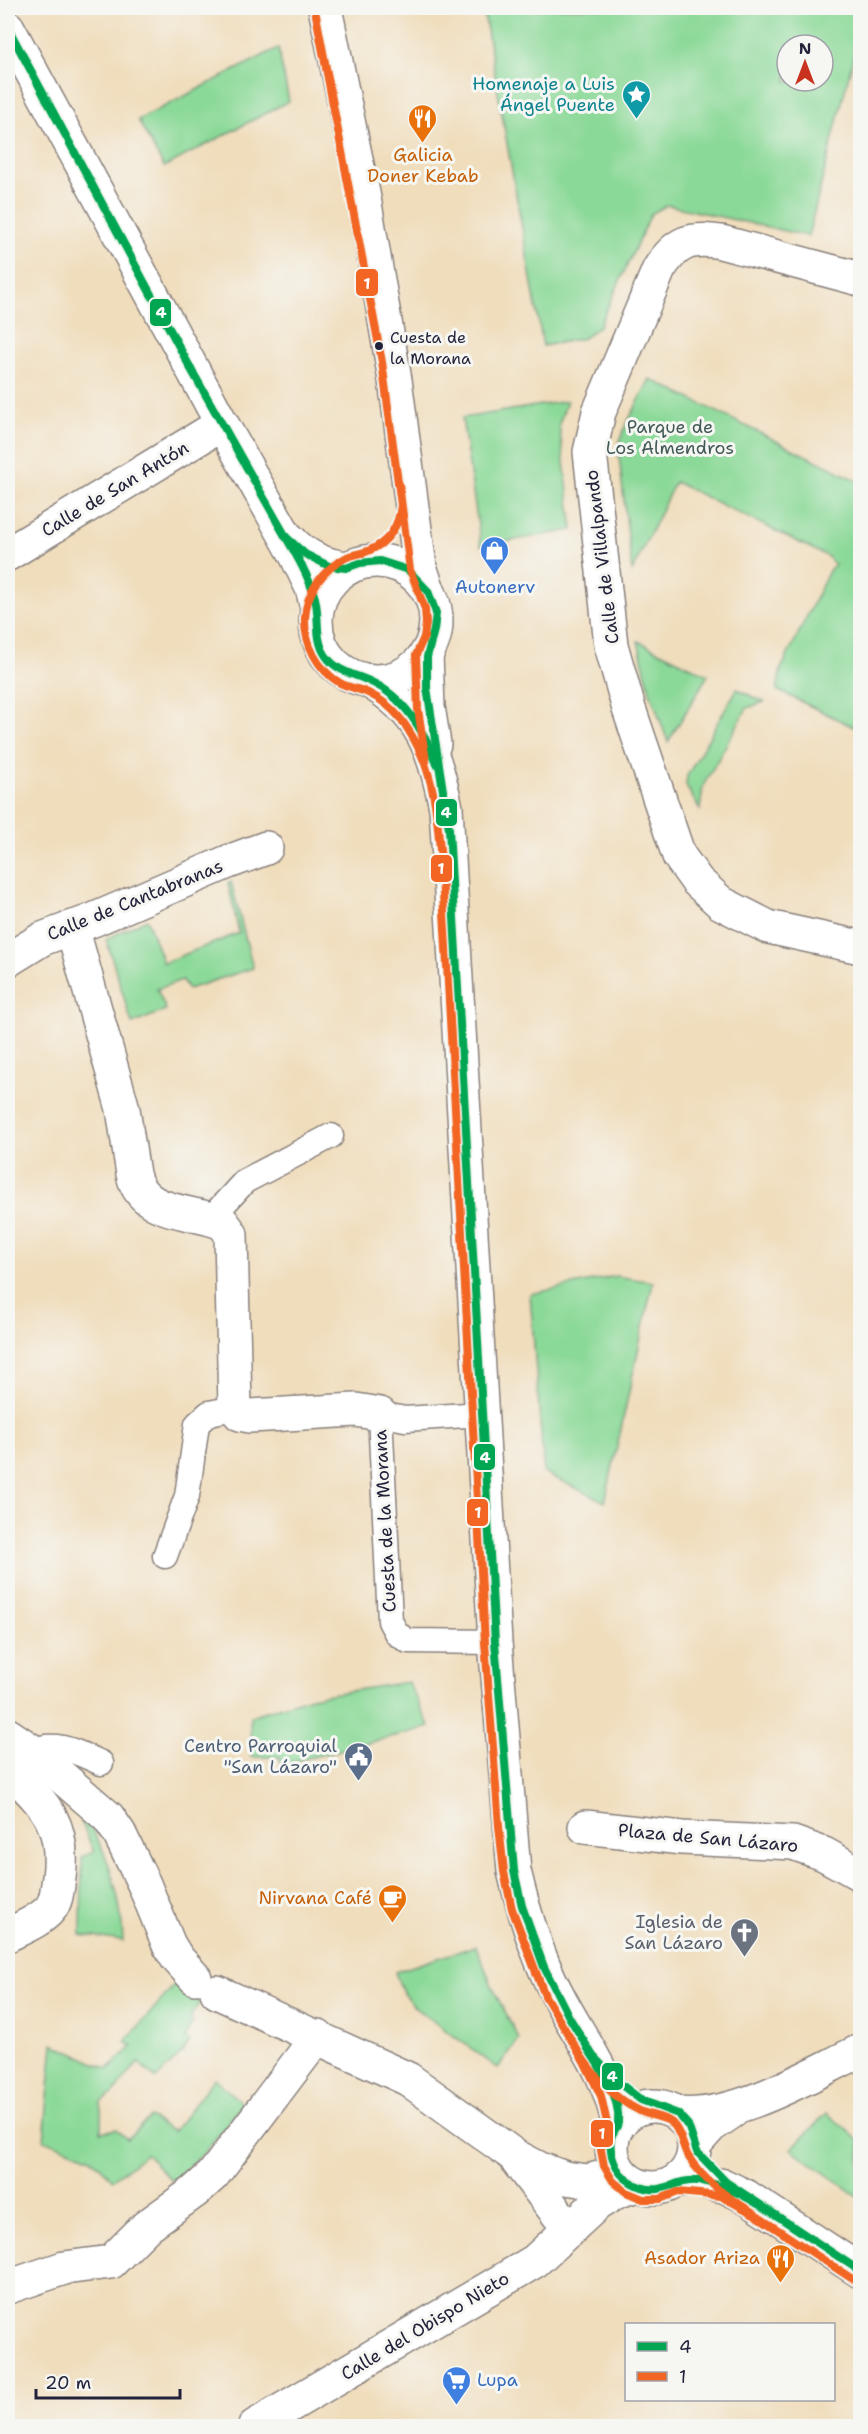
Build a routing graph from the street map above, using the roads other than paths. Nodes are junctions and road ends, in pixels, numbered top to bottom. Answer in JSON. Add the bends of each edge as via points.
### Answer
{"nodes":[{"id":1,"x":325,"y":8,"type":"edge"},
{"id":2,"x":8,"y":28,"type":"edge"},
{"id":3,"x":861,"y":279,"type":"edge"},
{"id":4,"x":222,"y":424,"type":"junction"},
{"id":5,"x":412,"y":509,"type":"junction"},
{"id":6,"x":285,"y":536,"type":"junction"},
{"id":7,"x":8,"y":554,"type":"edge"},
{"id":8,"x":360,"y":564,"type":"junction"},
{"id":9,"x":428,"y":590,"type":"junction"},
{"id":10,"x":317,"y":608,"type":"junction"},
{"id":11,"x":426,"y":655,"type":"junction"},
{"id":12,"x":368,"y":681,"type":"junction"},
{"id":13,"x":436,"y":763,"type":"junction"},
{"id":14,"x":266,"y":848,"type":"dead end"},
{"id":15,"x":72,"y":927,"type":"junction"},
{"id":16,"x":861,"y":947,"type":"edge"},
{"id":17,"x":8,"y":960,"type":"edge"},
{"id":18,"x":331,"y":1136,"type":"dead end"},
{"id":19,"x":211,"y":1218,"type":"junction"},
{"id":20,"x":235,"y":1408,"type":"junction"},
{"id":21,"x":380,"y":1414,"type":"junction"},
{"id":22,"x":482,"y":1414,"type":"junction"},
{"id":23,"x":165,"y":1556,"type":"dead end"},
{"id":24,"x":495,"y":1642,"type":"junction"},
{"id":25,"x":16,"y":1752,"type":"edge"},
{"id":26,"x":101,"y":1763,"type":"dead end"},
{"id":27,"x":585,"y":1827,"type":"dead end"},
{"id":28,"x":861,"y":1874,"type":"edge"},
{"id":29,"x":8,"y":1935,"type":"edge"},
{"id":30,"x":318,"y":2036,"type":"junction"},
{"id":31,"x":861,"y":2051,"type":"edge"},
{"id":32,"x":592,"y":2056,"type":"junction"},
{"id":33,"x":753,"y":2101,"type":"junction"},
{"id":34,"x":665,"y":2110,"type":"junction"},
{"id":35,"x":618,"y":2124,"type":"junction"},
{"id":36,"x":694,"y":2145,"type":"junction"},
{"id":37,"x":502,"y":2146,"type":"junction"},
{"id":38,"x":620,"y":2174,"type":"junction"},
{"id":39,"x":676,"y":2181,"type":"junction"},
{"id":40,"x":747,"y":2198,"type":"junction"},
{"id":41,"x":578,"y":2222,"type":"junction"},
{"id":42,"x":861,"y":2271,"type":"edge"},
{"id":43,"x":8,"y":2287,"type":"edge"},
{"id":44,"x":255,"y":2427,"type":"edge"}],
"edges":[{"from":1,"to":5,"type":"main road","via":[[375,266]]},
{"from":2,"to":4,"type":"main road"},
{"from":3,"to":16,"type":"main road","name":"Calle de Villalpando","via":[[721,242],[686,242],[659,269],[599,412],[590,452],[615,664],[679,856],[697,881],[735,911],[768,927]]},
{"from":4,"to":6,"type":"main road"},
{"from":4,"to":7,"type":"main road","name":"Calle de San Antón"},
{"from":5,"to":8,"type":"main road","via":[[394,546]]},
{"from":5,"to":9,"type":"main road","via":[[420,567]]},
{"from":6,"to":8,"type":"main road","via":[[305,555],[336,567]]},
{"from":6,"to":10,"type":"main road","via":[[312,588]]},
{"from":8,"to":9,"type":"main road","via":[[389,562],[405,568]]},
{"from":8,"to":10,"type":"main road","via":[[328,585]]},
{"from":9,"to":11,"type":"main road","via":[[435,606],[436,623],[434,640]]},
{"from":10,"to":12,"type":"main road","via":[[315,624],[326,656],[352,677]]},
{"from":11,"to":12,"type":"main road","via":[[400,677]]},
{"from":11,"to":13,"type":"main road"},
{"from":12,"to":13,"type":"main road","via":[[393,696],[414,719]]},
{"from":13,"to":22,"type":"main road","via":[[449,829]]},
{"from":14,"to":15,"type":"main road","name":"Calle de Cantabranas"},
{"from":15,"to":17,"type":"main road","name":"Calle de Cantabranas","via":[[35,942]]},
{"from":15,"to":19,"type":"main road","via":[[123,1108],[134,1180],[144,1195],[164,1208]]},
{"from":18,"to":19,"type":"lane","via":[[245,1181]]},
{"from":19,"to":20,"type":"main road","via":[[223,1223],[232,1239]]},
{"from":20,"to":21,"type":"main road","via":[[250,1416],[356,1410]]},
{"from":20,"to":23,"type":"lane","via":[[209,1413],[197,1424],[187,1496]]},
{"from":21,"to":22,"type":"lane","via":[[405,1419]]},
{"from":21,"to":24,"type":"lane","name":"Cuesta de la Morana","via":[[390,1621],[394,1630],[404,1640],[417,1643]]},
{"from":22,"to":24,"type":"main road"},
{"from":24,"to":32,"type":"main road","via":[[509,1825],[519,1894],[544,1967]]},
{"from":25,"to":26,"type":"lane","via":[[63,1747]]},
{"from":25,"to":29,"type":"main road","via":[[32,1792],[58,1831],[61,1859],[56,1899],[47,1912]]},
{"from":25,"to":30,"type":"main road","via":[[108,1817],[177,1958],[206,1985]]},
{"from":27,"to":28,"type":"main road","name":"Plaza de San Lázaro","via":[[682,1838],[793,1842]]},
{"from":30,"to":37,"type":"main road","via":[[408,2079]]},
{"from":30,"to":43,"type":"main road","via":[[213,2175],[147,2226],[116,2260],[64,2268]]},
{"from":31,"to":33,"type":"main road"},
{"from":32,"to":34,"type":"main road","via":[[630,2092]]},
{"from":32,"to":35,"type":"main road","via":[[611,2093]]},
{"from":33,"to":34,"type":"main road","via":[[711,2113]]},
{"from":33,"to":36,"type":"main road","via":[[711,2126]]},
{"from":34,"to":35,"type":"main road","via":[[633,2111]]},
{"from":34,"to":36,"type":"main road","via":[[688,2125]]},
{"from":35,"to":38,"type":"main road","via":[[611,2149]]},
{"from":36,"to":39,"type":"main road","via":[[691,2165]]},
{"from":36,"to":40,"type":"main road","via":[[717,2174]]},
{"from":37,"to":38,"type":"main road","via":[[540,2169],[566,2178],[588,2181]]},
{"from":37,"to":41,"type":"main road"},
{"from":38,"to":39,"type":"main road","via":[[644,2189],[658,2189]]},
{"from":38,"to":41,"type":"main road","name":"Calle del Obispo Nieto","via":[[618,2191]]},
{"from":39,"to":40,"type":"main road","via":[[724,2186]]},
{"from":40,"to":42,"type":"main road"},
{"from":41,"to":44,"type":"main road","name":"Calle del Obispo Nieto","via":[[535,2261]]}]}
